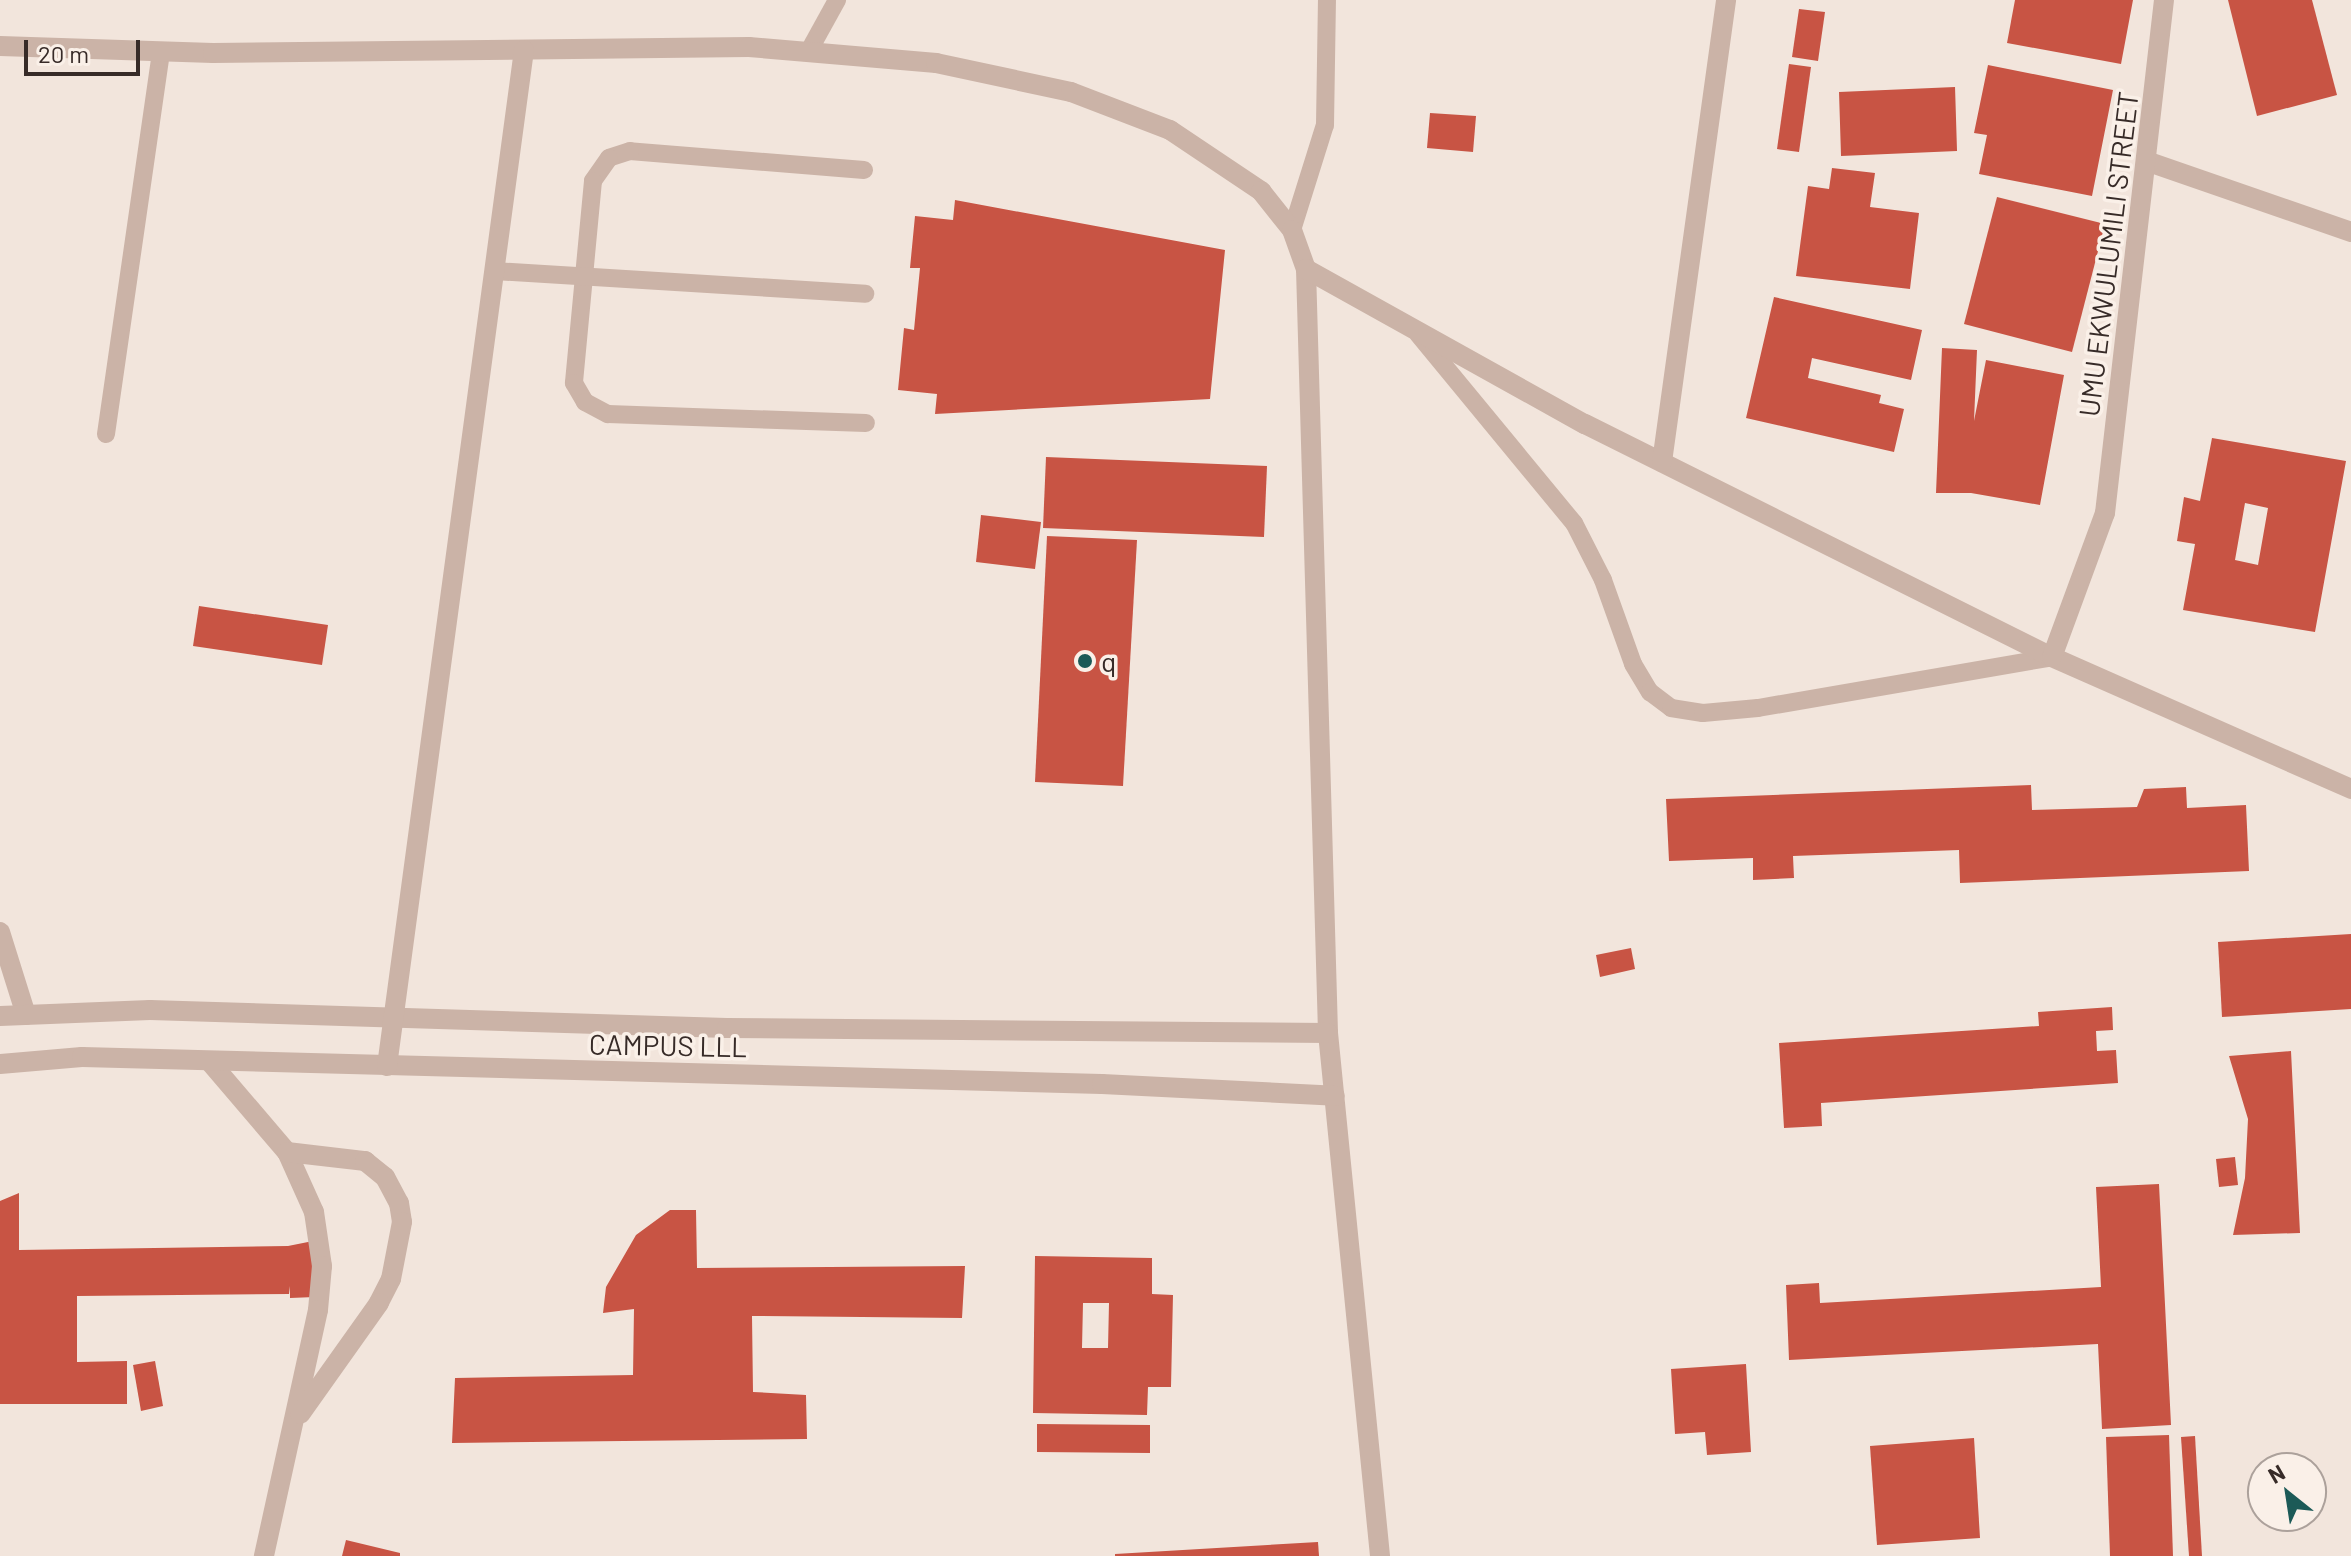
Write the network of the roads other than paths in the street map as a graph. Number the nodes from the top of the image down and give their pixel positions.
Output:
1 (837, 0) edge
2 (1327, 0) edge
3 (1726, 0) edge
4 (2164, 0) edge
5 (0, 46) edge
6 (810, 49) junction
7 (524, 50) junction
8 (161, 51) junction
9 (2149, 162) junction
10 (864, 170) dead end
11 (1292, 230) junction
12 (2351, 232) edge
13 (1306, 269) junction
14 (494, 271) junction
15 (582, 276) junction
16 (865, 294) dead end
17 (1414, 329) junction
18 (866, 423) dead end
19 (106, 434) dead end
20 (1662, 462) junction
21 (2052, 657) junction
22 (2351, 789) edge
23 (0, 932) edge
24 (26, 1015) junction
25 (0, 1016) edge
26 (394, 1018) junction
27 (1328, 1033) junction
28 (210, 1062) junction
29 (0, 1064) edge
30 (387, 1066) junction
31 (1335, 1096) junction
32 (287, 1152) junction
33 (293, 1424) junction
34 (264, 1556) edge
35 (1380, 1556) edge

1 - 6 lane
2 - 11 lane
3 - 20 street
4 - 9 street, UMU EKWULUMILI STREET
5 - 8 street
6 - 7 street
6 - 11 street
7 - 8 street
7 - 14 street
8 - 19 lane
9 - 12 street
9 - 21 street, UMU EKWULUMILI STREET
10 - 15 lane
11 - 13 street
13 - 17 street
13 - 27 street
14 - 15 lane
14 - 26 street
15 - 16 lane
15 - 18 lane
17 - 20 street
17 - 21 lane
20 - 21 street
21 - 22 street
23 - 24 street
24 - 25 street
24 - 26 street
26 - 27 street
26 - 30 street
27 - 31 street
28 - 29 street, CAMPUS LLL
28 - 30 street, CAMPUS LLL
28 - 32 street
30 - 31 street, CAMPUS LLL
31 - 35 street
32 - 33 street
32 - 33 street
33 - 34 street

